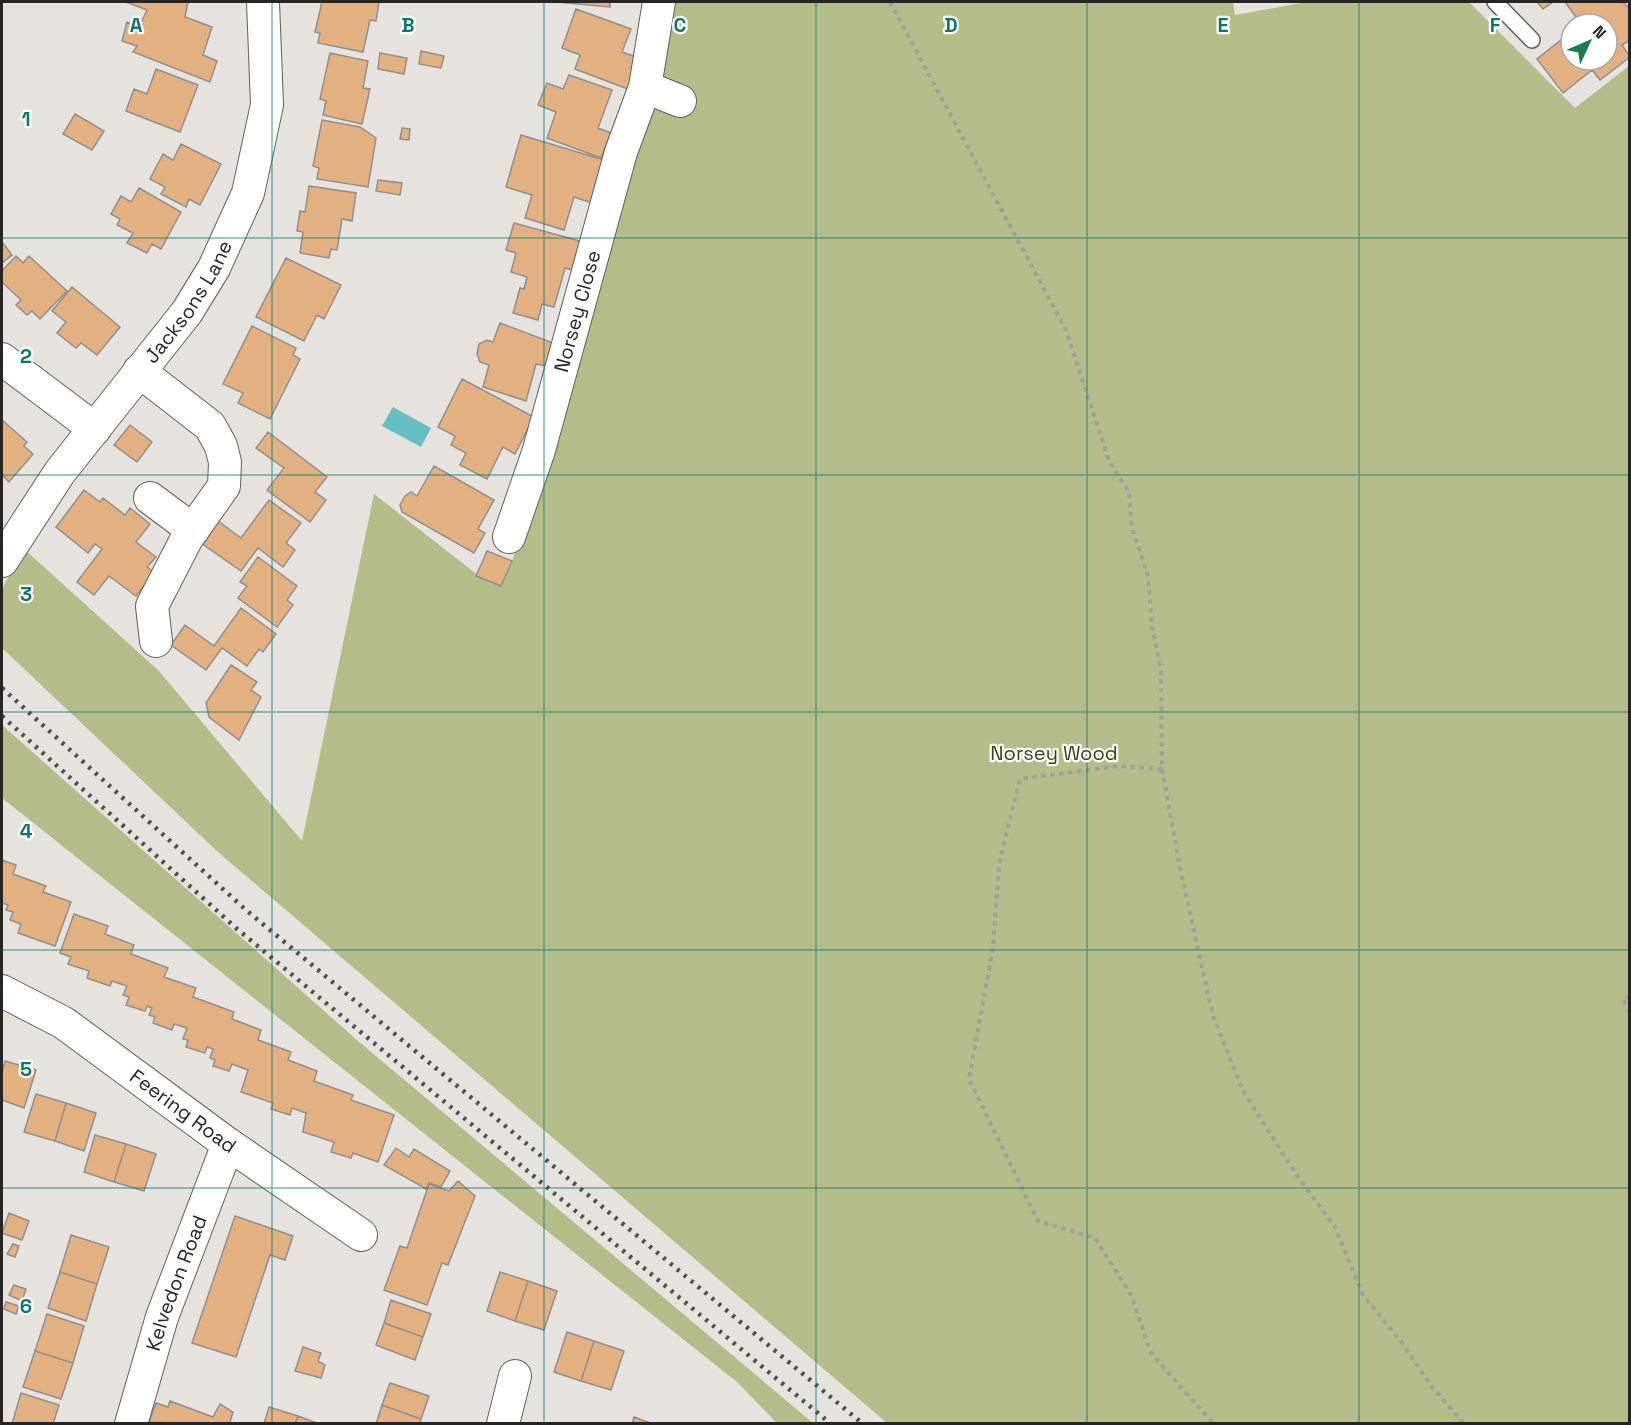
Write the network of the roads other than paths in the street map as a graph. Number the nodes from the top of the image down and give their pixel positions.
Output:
1 (263, 2) edge
2 (659, 2) edge
3 (1495, 2) edge
4 (1532, 40) dead end
5 (645, 87) junction
6 (680, 101) dead end
7 (2, 359) edge
8 (139, 372) junction
9 (95, 429) junction
10 (150, 498) dead end
11 (193, 530) junction
12 (509, 537) dead end
13 (2, 561) edge
14 (156, 641) dead end
15 (2, 991) edge
16 (228, 1144) junction
17 (361, 1235) dead end
18 (515, 1376) dead end
19 (131, 1424) edge
20 (503, 1424) edge

1 - 8 street, Jacksons Lane
2 - 5 street, Norsey Close
3 - 4 lane
5 - 6 street
5 - 12 street, Norsey Close
7 - 9 street
8 - 9 street, Jacksons Lane
8 - 11 street
9 - 13 street, Jacksons Lane
10 - 11 street
11 - 14 street
15 - 16 street, Feering Road
16 - 17 street, Feering Road
16 - 19 street, Kelvedon Road
18 - 20 street

